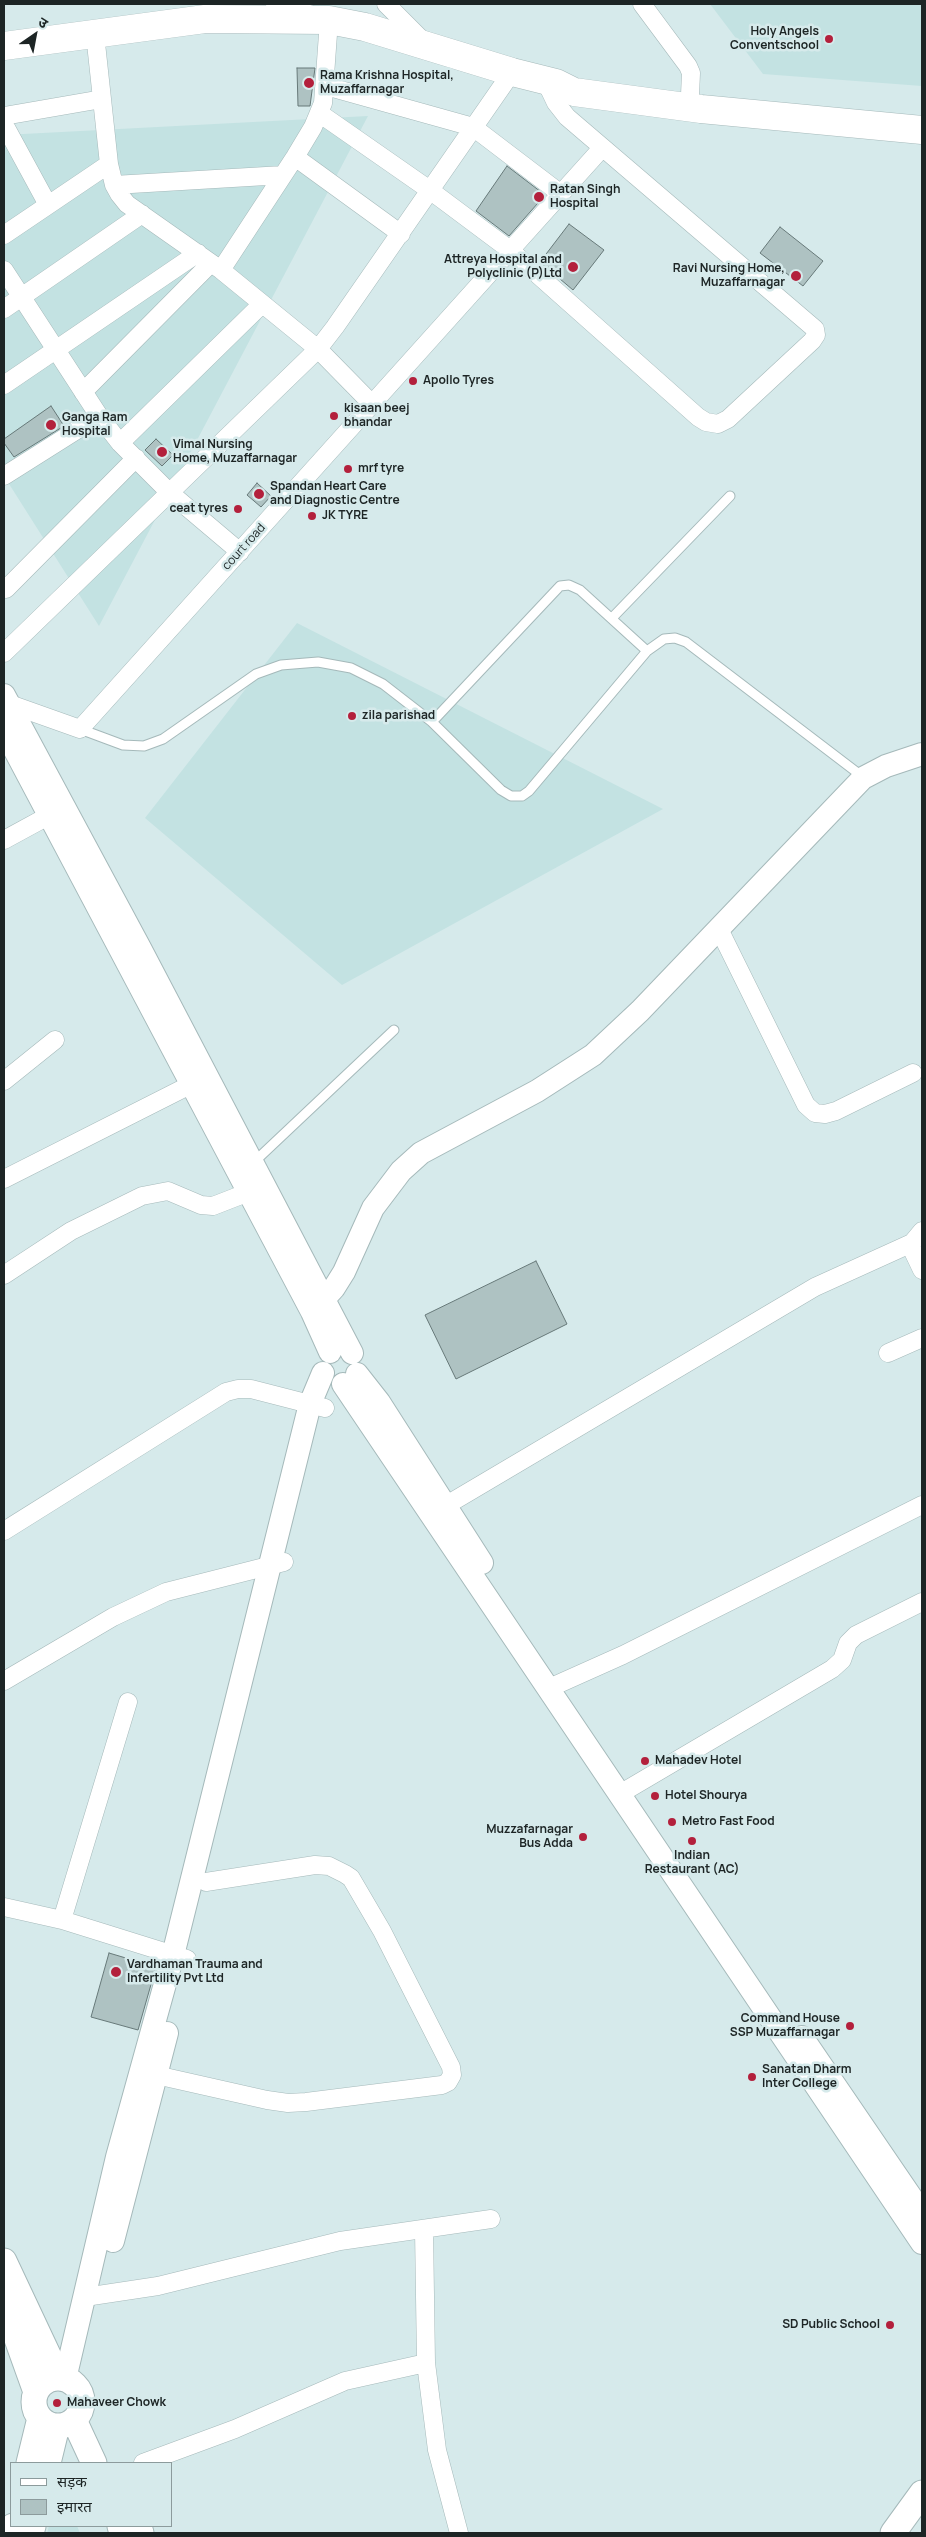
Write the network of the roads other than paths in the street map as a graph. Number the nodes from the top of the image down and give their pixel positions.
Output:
1 (274, 4) edge
2 (386, 4) edge
3 (642, 4) edge
4 (329, 20) junction
5 (95, 34) junction
6 (4, 42) edge
7 (4, 46) edge
8 (427, 46) junction
9 (512, 72) junction
10 (550, 81) junction
11 (326, 86) junction
12 (690, 95) junction
13 (102, 99) junction
14 (319, 113) junction
15 (4, 116) edge
16 (922, 117) edge
17 (4, 124) edge
18 (473, 127) junction
19 (922, 130) edge
20 (602, 148) junction
21 (295, 157) junction
22 (109, 164) junction
23 (283, 175) junction
24 (114, 185) junction
25 (430, 190) junction
26 (561, 194) junction
27 (48, 206) junction
28 (142, 214) junction
29 (400, 234) junction
30 (4, 235) edge
31 (510, 250) junction
32 (210, 262) junction
33 (4, 270) edge
34 (22, 298) junction
35 (262, 304) junction
36 (4, 309) edge
37 (318, 349) junction
38 (56, 351) junction
39 (4, 385) edge
40 (83, 392) junction
41 (372, 404) junction
42 (99, 416) junction
43 (120, 443) junction
44 (136, 458) junction
45 (4, 476) edge
46 (169, 492) junction
47 (730, 496) dead end
48 (240, 552) junction
49 (6, 589) dead end
50 (612, 618) junction
51 (648, 652) junction
52 (4, 653) edge
53 (5, 700) edge
54 (432, 722) junction
55 (80, 729) junction
56 (4, 730) edge
57 (922, 754) edge
58 (863, 778) junction
59 (56, 812) junction
60 (4, 840) edge
61 (719, 929) junction
62 (394, 1030) dead end
63 (55, 1040) dead end
64 (913, 1073) dead end
65 (4, 1081) edge
66 (192, 1084) junction
67 (253, 1163) junction
68 (4, 1179) edge
69 (249, 1192) junction
70 (917, 1237) edge
71 (922, 1270) edge
72 (4, 1275) edge
73 (318, 1306) junction
74 (922, 1338) edge
75 (888, 1353) dead end
76 (343, 1374) junction
77 (318, 1406) junction
78 (445, 1506) junction
79 (922, 1506) edge
80 (4, 1531) edge
81 (277, 1564) junction
82 (922, 1602) edge
83 (4, 1680) edge
84 (553, 1686) junction
85 (128, 1702) dead end
86 (624, 1791) junction
87 (206, 1882) junction
88 (4, 1907) edge
89 (62, 1920) junction
90 (180, 1957) junction
91 (156, 2075) junction
92 (922, 2213) edge
93 (491, 2219) dead end
94 (424, 2229) junction
95 (922, 2243) edge
96 (4, 2261) edge
97 (92, 2296) junction
98 (4, 2303) edge
99 (426, 2363) junction
100 (67, 2381) junction
101 (36, 2392) junction
102 (63, 2425) junction
103 (30, 2462) edge
104 (48, 2462) edge
105 (93, 2462) edge
106 (109, 2462) edge
107 (146, 2462) edge
108 (922, 2493) edge
109 (459, 2533) edge
110 (892, 2533) edge

1 - 4 street
2 - 8 street
3 - 12 street
4 - 5 main road
4 - 8 main road
4 - 11 street
5 - 6 street
5 - 7 main road
5 - 13 street
8 - 9 main road
9 - 10 main road
9 - 18 street
10 - 12 main road
10 - 19 main road
10 - 20 street
11 - 14 street
11 - 18 street
12 - 16 main road
13 - 15 street
13 - 22 street
14 - 21 street
14 - 25 street
17 - 27 street
18 - 25 street
18 - 26 street
20 - 26 street, court road
20 - 31 street
21 - 23 street
21 - 29 street
22 - 24 street
22 - 27 street
23 - 24 street
23 - 32 street
24 - 28 street
25 - 29 street
25 - 31 street
26 - 31 street, court road
27 - 30 street
28 - 32 street
28 - 34 street
29 - 37 street
31 - 41 street, court road
32 - 35 street
32 - 38 street
32 - 40 street
33 - 34 street
34 - 36 street
34 - 38 street
35 - 37 street
35 - 43 street
37 - 41 street
37 - 46 street
38 - 39 street
38 - 40 street
40 - 42 street
41 - 48 street, court road
42 - 43 street
42 - 45 street
43 - 44 street
44 - 46 street
44 - 49 street
46 - 48 street
46 - 52 street
47 - 50 lane
48 - 55 street, court road
50 - 51 lane
50 - 54 lane
51 - 54 lane
51 - 58 lane
53 - 55 street
53 - 59 street
54 - 55 lane
56 - 59 street
57 - 58 street
58 - 61 street
59 - 60 street
59 - 66 street
59 - 67 street
61 - 64 street
61 - 73 street
62 - 67 lane
63 - 65 street
66 - 68 street
66 - 69 street
67 - 73 street
69 - 72 street
69 - 73 street
70 - 71 street
70 - 78 street
73 - 76 street
73 - 76 street
74 - 75 street
76 - 77 street
76 - 78 street
76 - 84 street
77 - 80 street
77 - 81 street
78 - 84 street
79 - 84 street
81 - 83 street
81 - 87 street
81 - 90 street
82 - 86 street
84 - 86 street
85 - 89 street
86 - 92 street
86 - 95 street
87 - 90 street
87 - 91 street
88 - 89 street
89 - 90 street
90 - 91 street
90 - 97 street
91 - 97 street
93 - 94 street
94 - 97 street
94 - 99 street
96 - 100 main road
97 - 100 street
98 - 101 main road
99 - 107 street
99 - 109 street
100 - 101 main road
100 - 102 main road
101 - 102 main road
102 - 103 main road
102 - 104 main road
102 - 105 main road
102 - 106 main road
108 - 110 main road

